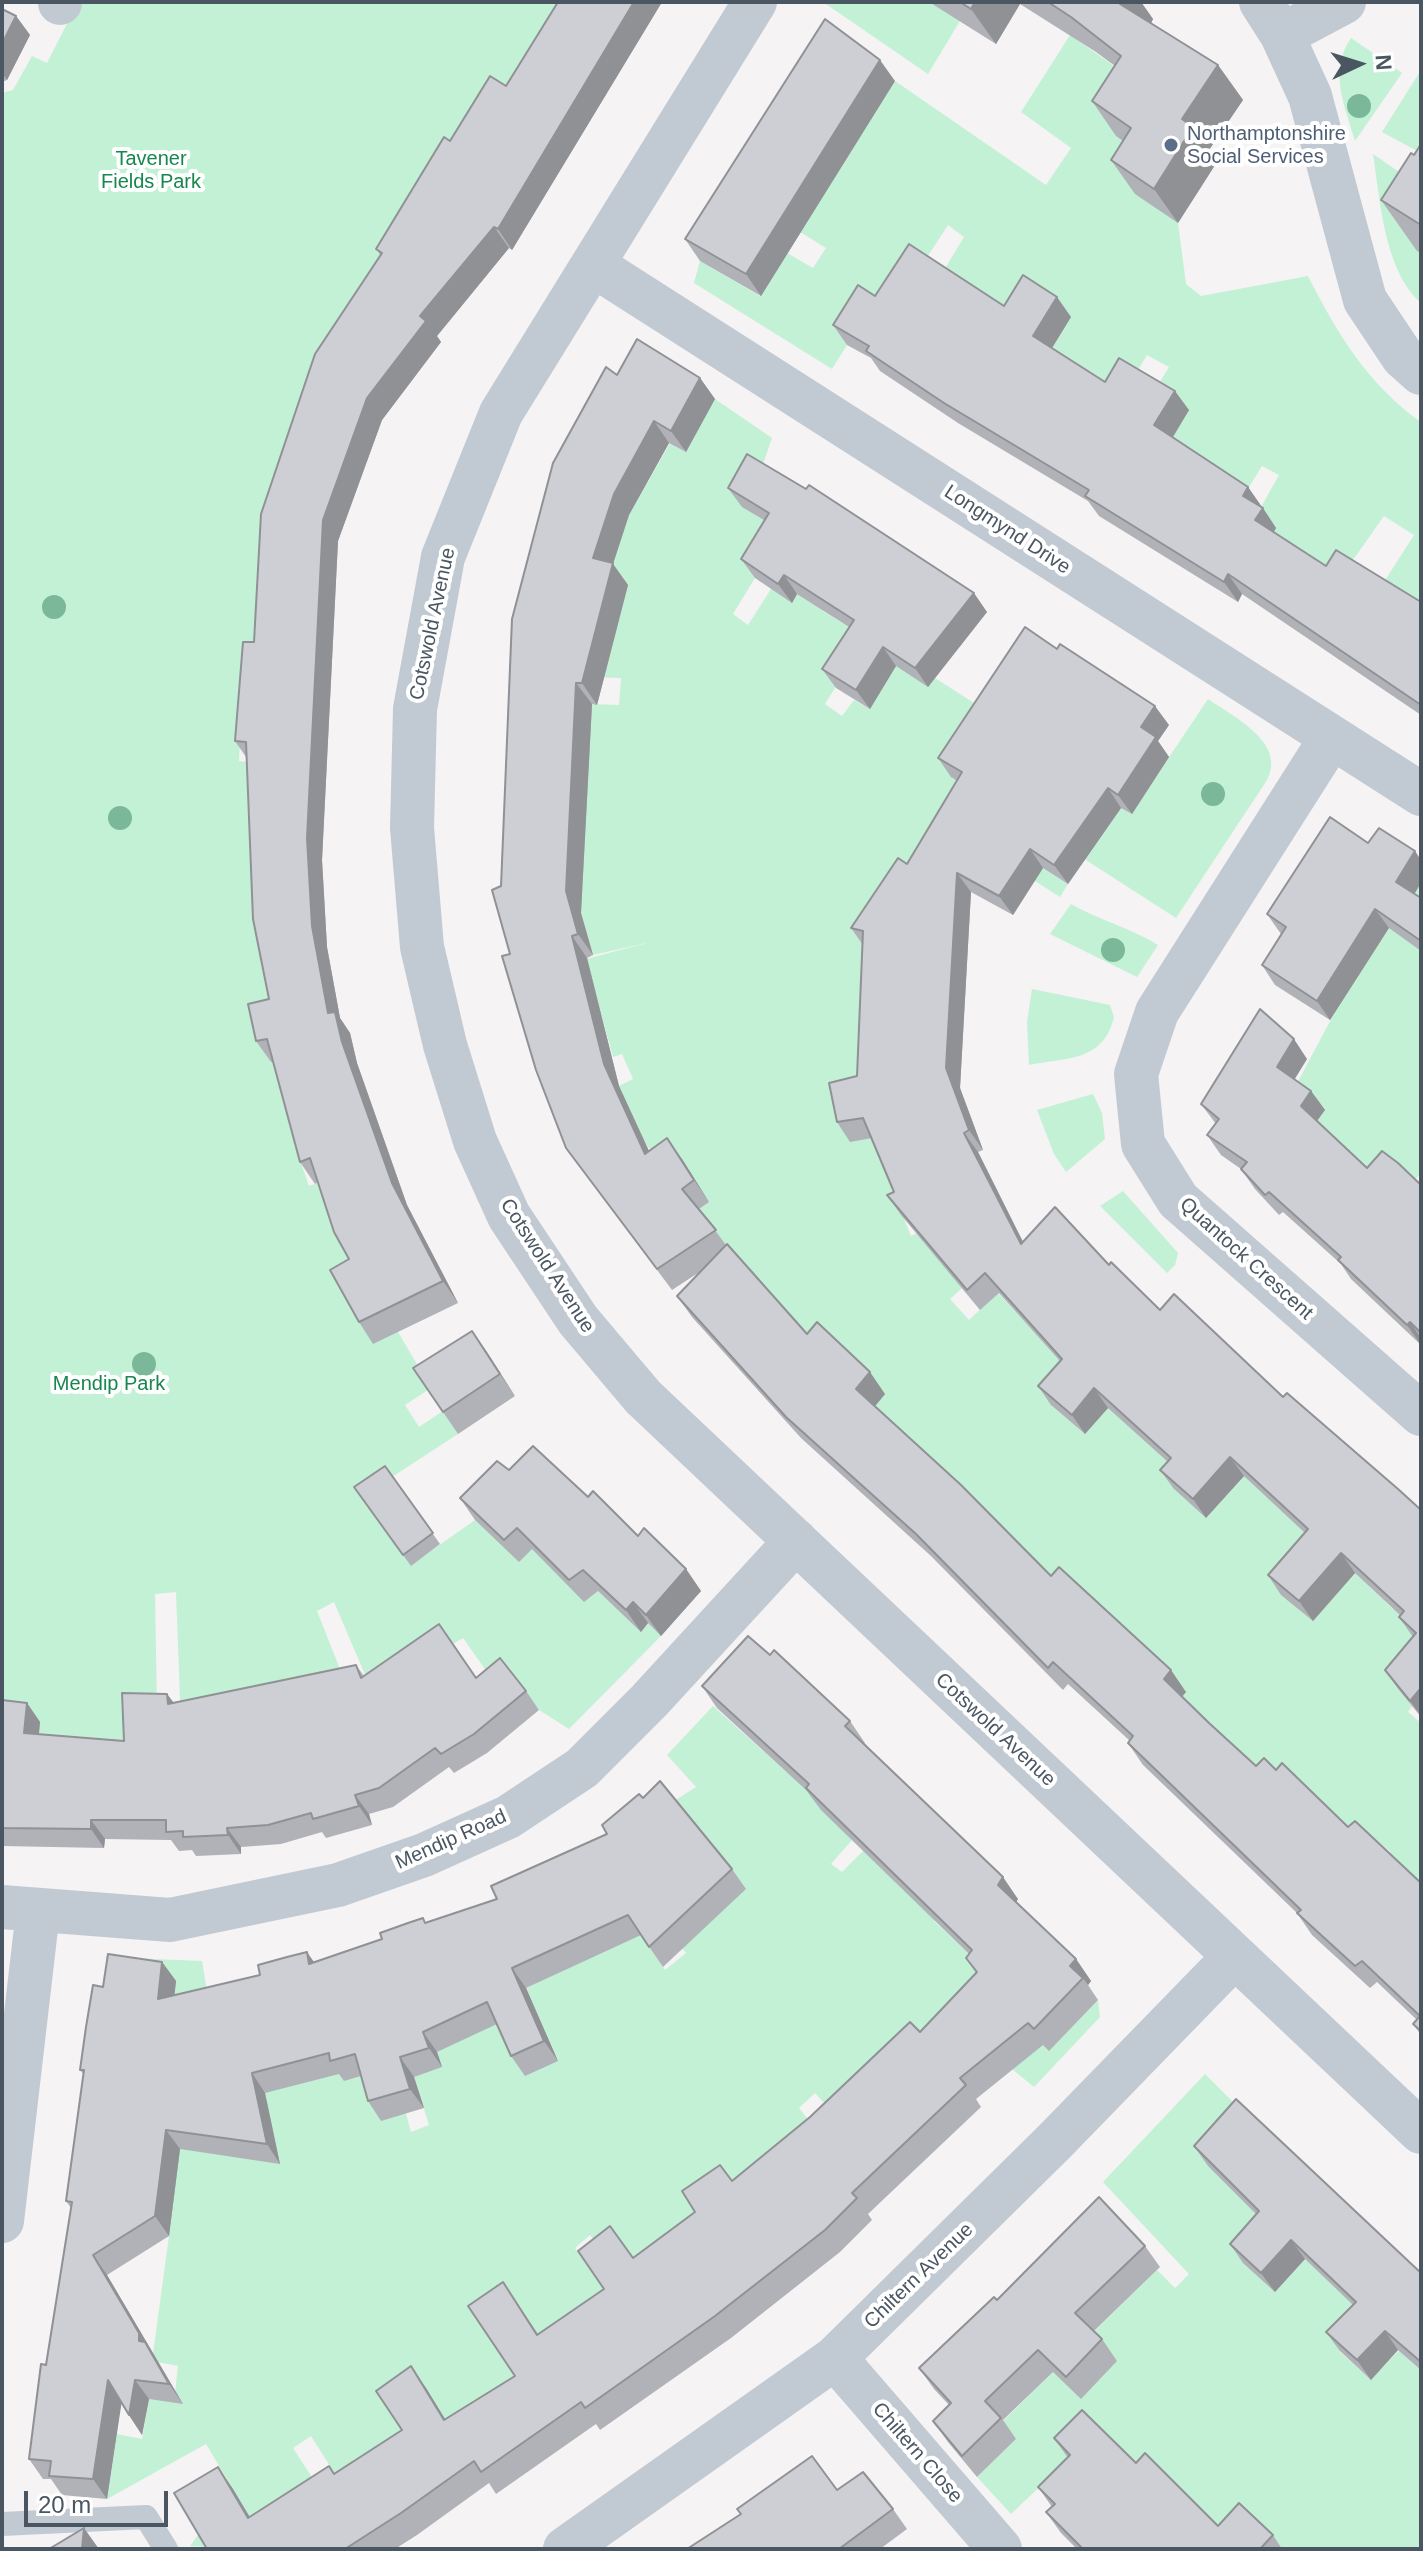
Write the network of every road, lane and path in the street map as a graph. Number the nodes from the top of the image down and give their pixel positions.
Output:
1 (755, 2) edge
2 (1344, 2) edge
3 (1271, 19) edge
4 (593, 265) junction
5 (1421, 373) edge
6 (1331, 738) junction
7 (1421, 794) edge
8 (1421, 1414) edge
9 (796, 1541) junction
10 (20, 1909) edge
11 (1234, 1957) junction
12 (1421, 2132) edge
13 (2, 2221) edge
14 (835, 2358) junction
15 (2, 2524) edge
16 (166, 2549) edge
17 (565, 2549) edge
18 (1000, 2549) edge

1 - 4 street, Cotswold Avenue
2 - 3 street
3 - 5 street
4 - 6 street, Longmynd Drive
4 - 9 street, Cotswold Avenue
6 - 7 street, Longmynd Drive
6 - 8 street, Quantock Crescent
9 - 10 street, Mendip Road
9 - 11 street, Cotswold Avenue
10 - 13 street
11 - 12 street, Cotswold Avenue
11 - 14 street, Chiltern Avenue
14 - 17 street, Chiltern Avenue
14 - 18 street, Chiltern Close
15 - 16 lane

